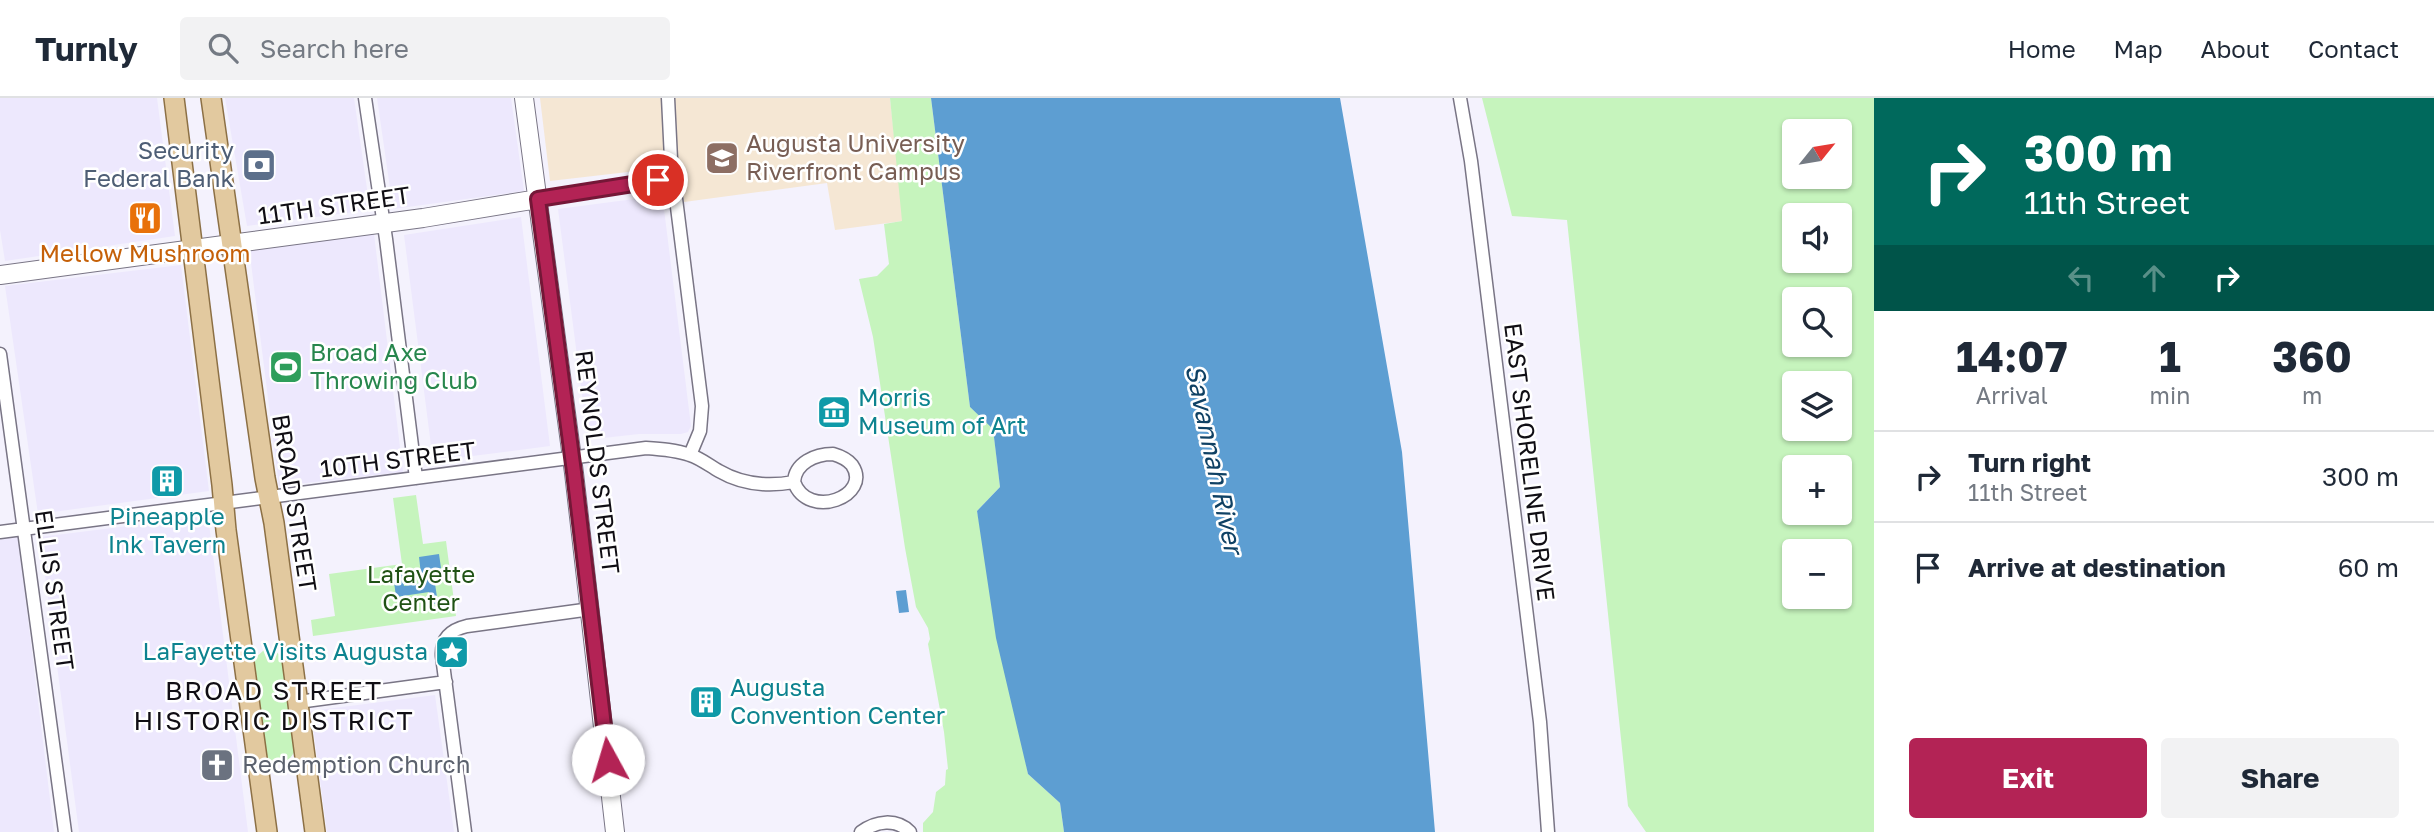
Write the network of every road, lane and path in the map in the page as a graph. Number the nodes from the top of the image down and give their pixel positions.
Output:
1 (174, 98) edge
2 (211, 98) edge
3 (365, 98) edge
4 (524, 98) edge
5 (668, 98) edge
6 (1460, 98) edge
7 (673, 179) junction
8 (538, 199) junction
9 (384, 223) junction
10 (232, 244) junction
11 (193, 250) junction
12 (0, 275) edge
13 (0, 354) edge
14 (690, 454) junction
15 (572, 458) junction
16 (416, 478) junction
17 (794, 482) junction
18 (269, 497) junction
19 (223, 502) junction
20 (25, 529) junction
21 (0, 532) edge
22 (591, 609) junction
23 (446, 682) junction
24 (298, 702) junction
25 (65, 832) edge
26 (267, 832) edge
27 (315, 832) edge
28 (465, 832) edge
29 (615, 832) edge
30 (861, 832) edge
31 (909, 832) edge
32 (1548, 832) edge

1 - 11 main road
2 - 10 main road, BROAD STREET
3 - 9 street
4 - 8 main road, REYNOLDS STREET
5 - 7 street
6 - 32 street, EAST SHORELINE DRIVE
7 - 8 street, 11TH STREET
7 - 14 street
8 - 9 main road, 11TH STREET
8 - 15 main road, REYNOLDS STREET
9 - 10 main road, 11TH STREET
9 - 16 street
10 - 11 main road, 11TH STREET
10 - 18 main road, BROAD STREET
11 - 12 main road, 11TH STREET
11 - 19 main road
13 - 20 street, ELLIS STREET
14 - 15 street, 10TH STREET
14 - 17 street, 10TH STREET
15 - 16 street, 10TH STREET
15 - 22 main road, REYNOLDS STREET
16 - 18 street, 10TH STREET
17 - 17 street
18 - 19 street, 10TH STREET
18 - 24 main road, BROAD STREET
19 - 20 street, 10TH STREET
19 - 26 main road
20 - 21 street, 10TH STREET
20 - 25 street, ELLIS STREET
22 - 23 street
22 - 29 main road, REYNOLDS STREET
23 - 24 street
23 - 28 street
24 - 27 main road, BROAD STREET
30 - 31 street

